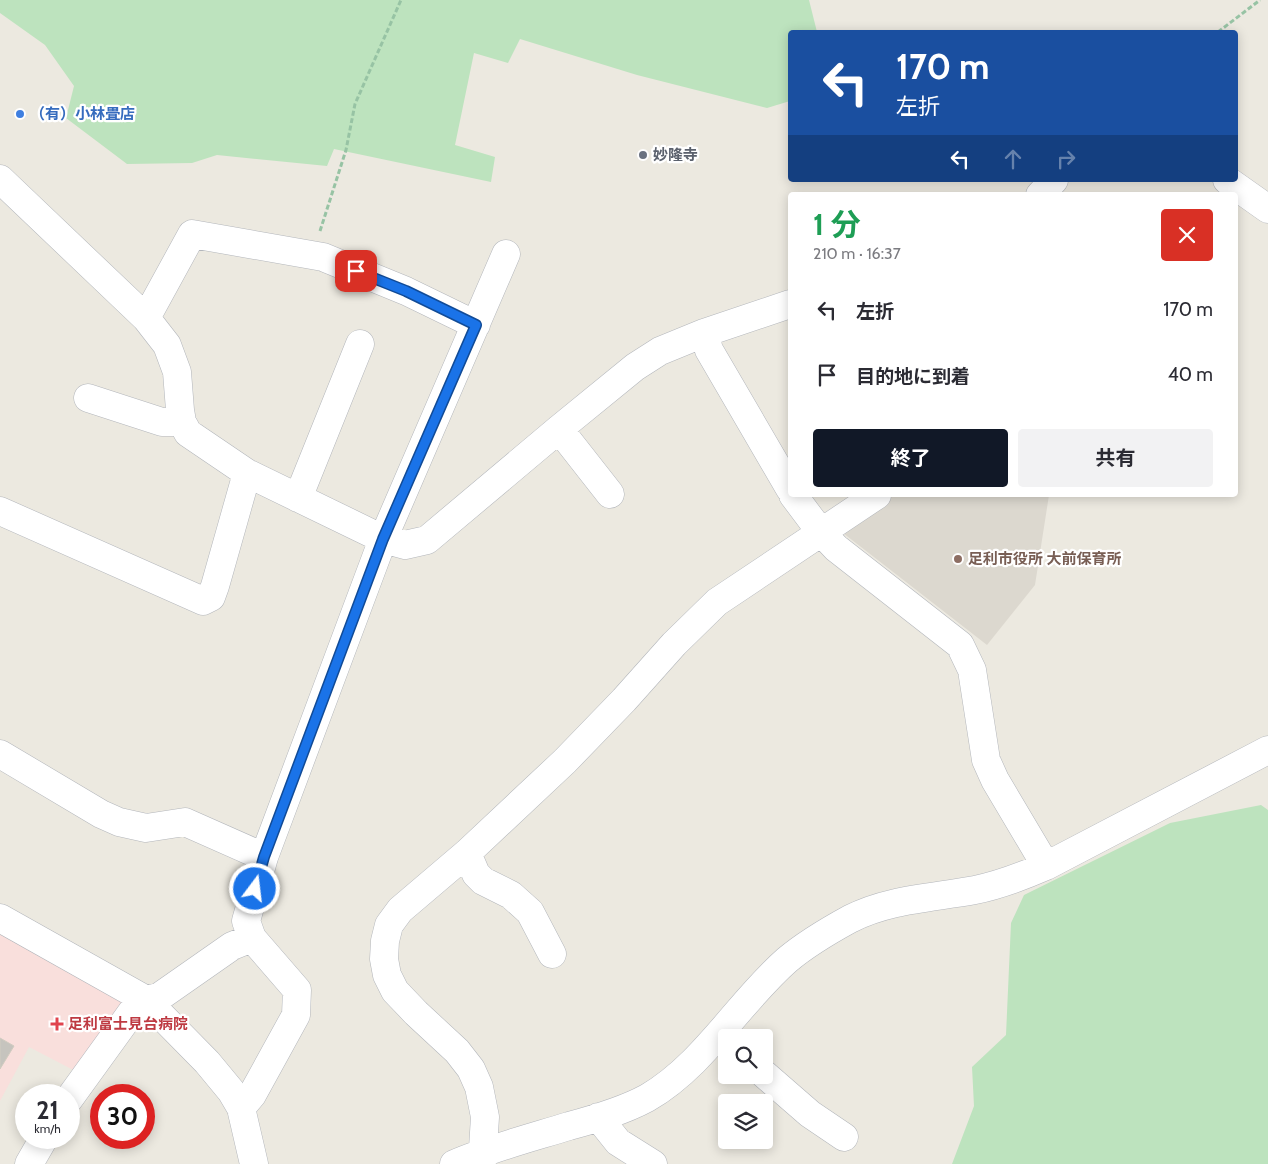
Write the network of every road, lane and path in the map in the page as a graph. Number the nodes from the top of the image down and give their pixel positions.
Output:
1 (401, 0) edge
2 (1260, 0) edge
3 (1221, 30) edge
4 (0, 179) edge
5 (1052, 182) edge
6 (1230, 182) edge
7 (1043, 192) edge
8 (1268, 209) edge
9 (506, 254) dead end
10 (313, 255) junction
11 (788, 305) edge
12 (146, 318) junction
13 (476, 325) junction
14 (704, 333) junction
15 (360, 344) dead end
16 (88, 398) dead end
17 (182, 422) junction
18 (559, 429) junction
19 (247, 473) junction
20 (788, 487) edge
21 (610, 494) dead end
22 (795, 497) edge
23 (874, 497) edge
24 (298, 498) junction
25 (0, 511) edge
26 (820, 531) junction
27 (383, 539) junction
28 (1268, 750) edge
29 (0, 754) edge
30 (468, 853) junction
31 (264, 857) junction
32 (1046, 866) junction
33 (0, 918) edge
34 (252, 938) junction
35 (552, 954) dead end
36 (146, 1000) junction
37 (729, 1029) edge
38 (718, 1041) edge
39 (773, 1082) edge
40 (80, 1084) edge
41 (241, 1108) junction
42 (598, 1118) junction
43 (844, 1137) dead end
44 (38, 1149) edge
45 (483, 1158) edge
46 (29, 1164) edge
47 (254, 1164) edge
48 (454, 1164) edge
49 (653, 1164) edge

1 - 10 path
2 - 3 path
4 - 12 street
5 - 7 street
6 - 8 street
9 - 13 street
10 - 12 street
10 - 13 street
11 - 14 street
12 - 17 street
13 - 27 street
14 - 18 street
14 - 20 street
15 - 24 street
16 - 17 street
17 - 19 street
18 - 21 street
18 - 27 street
19 - 24 street
19 - 25 street
22 - 26 street
23 - 26 street
24 - 27 street
26 - 30 street
26 - 32 street
27 - 31 street
28 - 32 street
29 - 31 street
30 - 35 street
30 - 45 street
31 - 34 street
32 - 37 street
33 - 36 street
34 - 36 street
34 - 41 street
36 - 40 street
36 - 41 street
38 - 42 street
39 - 43 street
41 - 47 street
42 - 45 street
42 - 49 street
44 - 46 street
45 - 48 street

